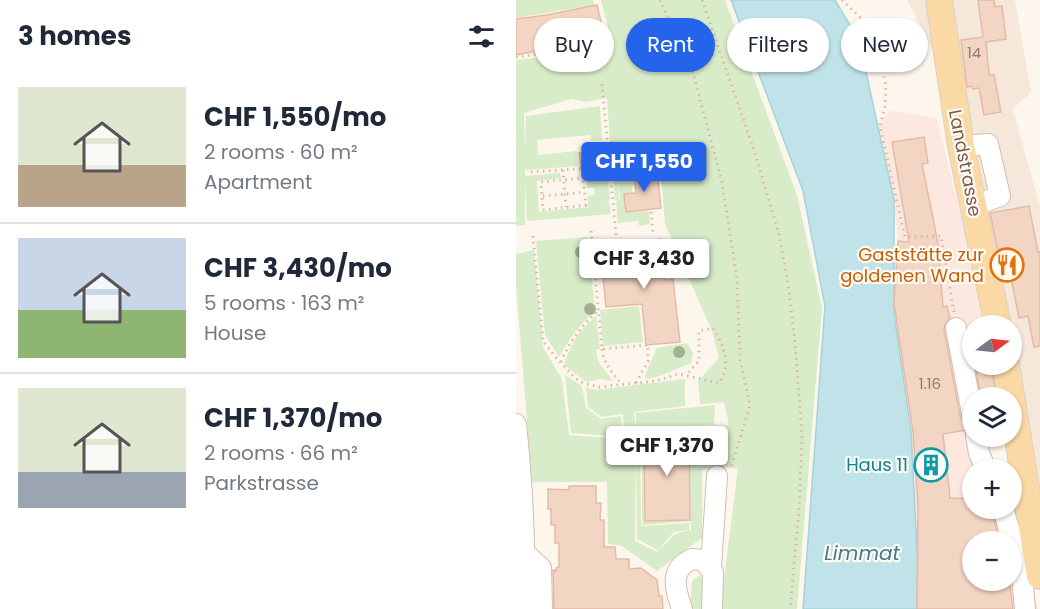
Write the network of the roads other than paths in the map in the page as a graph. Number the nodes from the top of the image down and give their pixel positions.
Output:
1 (940, 0) edge
2 (996, 315) edge
3 (956, 328) road end
4 (1008, 375) edge
5 (967, 387) edge
6 (516, 424) edge
7 (717, 476) road end
8 (1006, 519) edge
9 (525, 553) junction
10 (711, 567) junction
11 (1040, 576) edge
12 (521, 587) edge
13 (525, 609) edge
14 (542, 609) edge
15 (682, 609) edge
16 (712, 609) edge
17 (1025, 609) edge

1 - 2 main road, Landstrasse
3 - 5 street
4 - 11 main road
6 - 9 street
7 - 10 street
8 - 17 street
9 - 12 street
9 - 14 street
10 - 15 street
10 - 16 street
12 - 13 street

